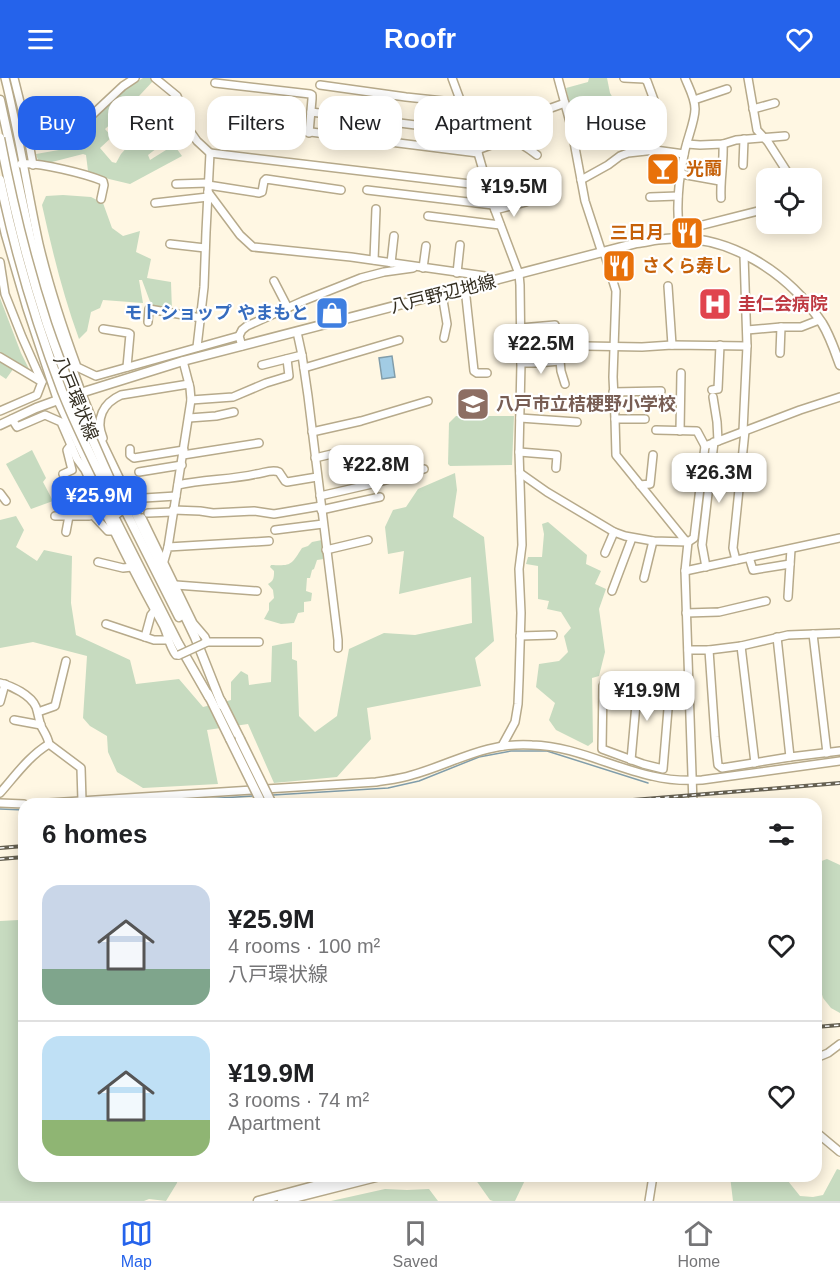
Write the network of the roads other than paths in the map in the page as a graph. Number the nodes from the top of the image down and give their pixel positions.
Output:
1 (5, 78) edge
2 (14, 78) edge
3 (135, 78) edge
4 (155, 78) edge
5 (452, 78) edge
6 (558, 78) edge
7 (624, 78) edge
8 (685, 78) edge
9 (748, 78) edge
10 (215, 83) dead end
11 (320, 85) dead end
12 (727, 89) dead end
13 (459, 96) edge
14 (414, 98) edge
15 (0, 100) edge
16 (694, 100) junction
17 (565, 103) joint
18 (775, 103) dead end
19 (553, 107) edge
20 (753, 109) junction
21 (96, 111) edge
22 (311, 112) junction
23 (414, 125) edge
24 (306, 133) edge
25 (309, 133) junction
26 (785, 136) dead end
27 (0, 138) edge
28 (764, 139) junction
29 (744, 140) junction
30 (687, 144) junction
31 (723, 144) junction
32 (575, 150) edge
33 (642, 151) junction
34 (477, 152) junction
35 (210, 153) junction
36 (684, 154) junction
37 (537, 155) dead end
38 (24, 164) junction
39 (33, 165) junction
40 (743, 165) dead end
41 (15, 166) dead end
42 (785, 168) edge
43 (681, 174) junction
44 (0, 180) edge
45 (581, 180) junction
46 (720, 181) junction
47 (176, 184) dead end
48 (487, 186) junction
49 (208, 189) junction
50 (341, 190) dead end
51 (367, 190) dead end
52 (678, 196) junction
53 (650, 197) dead end
54 (721, 198) dead end
55 (101, 199) dead end
56 (526, 202) dead end
57 (155, 203) dead end
58 (494, 208) junction
59 (0, 209) edge
60 (376, 209) dead end
61 (756, 212) edge
62 (428, 216) dead end
63 (500, 225) junction
64 (680, 235) junction
65 (394, 236) dead end
66 (171, 244) dead end
67 (460, 245) dead end
68 (426, 246) dead end
69 (205, 248) junction
70 (603, 253) junction
71 (744, 255) junction
72 (374, 260) junction
73 (0, 262) edge
74 (391, 263) junction
75 (420, 268) junction
76 (456, 273) junction
77 (519, 274) junction
78 (497, 280) junction
79 (274, 281) dead end
80 (668, 286) dead end
81 (465, 288) junction
82 (442, 294) junction
83 (288, 308) junction
84 (201, 318) junction
85 (819, 320) junction
86 (148, 322) dead end
87 (781, 327) junction
88 (520, 328) junction
89 (103, 329) dead end
90 (747, 330) junction
91 (297, 332) junction
92 (239, 336) junction
93 (444, 338) dead end
94 (399, 340) dead end
95 (672, 345) junction
96 (720, 345) junction
97 (242, 346) junction
98 (585, 346) dead end
99 (615, 346) junction
100 (747, 346) junction
101 (196, 347) junction
102 (780, 353) dead end
103 (302, 355) junction
104 (0, 357) edge
105 (287, 359) junction
106 (183, 361) junction
107 (560, 361) junction
108 (521, 363) junction
109 (262, 365) dead end
110 (840, 366) edge
111 (127, 367) junction
112 (304, 368) junction
113 (681, 373) dead end
114 (487, 374) dead end
115 (42, 382) junction
116 (189, 384) junction
117 (565, 384) dead end
118 (661, 391) dead end
119 (613, 392) junction
120 (81, 393) junction
121 (840, 397) edge
122 (58, 400) junction
123 (192, 400) junction
124 (428, 401) dead end
125 (0, 411) edge
126 (234, 412) dead end
127 (189, 418) junction
128 (520, 418) junction
129 (12, 419) junction
130 (615, 419) junction
131 (645, 419) dead end
132 (577, 422) dead end
133 (0, 424) edge
134 (656, 430) dead end
135 (680, 431) junction
136 (744, 431) junction
137 (312, 432) junction
138 (716, 441) junction
139 (259, 443) dead end
140 (71, 445) junction
141 (705, 446) junction
142 (130, 449) dead end
143 (519, 452) junction
144 (184, 453) junction
145 (336, 453) dead end
146 (653, 455) dead end
147 (315, 458) junction
148 (182, 465) junction
149 (556, 468) dead end
150 (424, 469) dead end
151 (139, 472) dead end
152 (520, 473) junction
153 (63, 474) dead end
154 (317, 477) junction
155 (178, 485) junction
156 (640, 485) junction
157 (110, 487) junction
158 (0, 493) edge
159 (176, 496) junction
160 (320, 496) junction
161 (144, 498) dead end
162 (380, 498) dead end
163 (6, 501) dead end
164 (321, 508) junction
165 (173, 511) junction
166 (148, 513) dead end
167 (55, 516) dead end
168 (69, 516) junction
169 (323, 524) junction
170 (275, 530) dead end
171 (115, 531) junction
172 (66, 532) dead end
173 (614, 532) junction
174 (633, 538) junction
175 (840, 538) edge
176 (368, 540) dead end
177 (269, 541) dead end
178 (652, 541) junction
179 (688, 542) junction
180 (168, 547) junction
181 (791, 549) junction
182 (326, 550) junction
183 (605, 554) dead end
184 (749, 557) junction
185 (736, 560) junction
186 (164, 561) junction
187 (98, 562) dead end
188 (790, 564) junction
189 (132, 567) junction
190 (706, 567) junction
191 (685, 571) junction
192 (644, 578) dead end
193 (176, 585) junction
194 (257, 591) dead end
195 (612, 591) dead end
196 (788, 597) dead end
197 (766, 601) dead end
198 (154, 610) junction
199 (686, 613) junction
200 (106, 624) dead end
201 (840, 633) edge
202 (813, 634) junction
203 (554, 635) dead end
204 (520, 636) junction
205 (145, 637) junction
206 (777, 637) junction
207 (168, 640) junction
208 (259, 642) dead end
209 (205, 643) junction
210 (741, 646) junction
211 (338, 648) dead end
212 (688, 650) junction
213 (709, 650) junction
214 (66, 661) dead end
215 (638, 682) junction
216 (2, 684) edge
217 (670, 685) junction
218 (690, 686) junction
219 (209, 697) junction
220 (0, 702) edge
221 (222, 705) junction
222 (38, 712) junction
223 (14, 720) dead end
224 (41, 725) junction
225 (49, 744) junction
226 (502, 746) junction
227 (840, 751) edge
228 (827, 753) junction
229 (790, 757) junction
230 (631, 760) junction
231 (840, 761) edge
232 (755, 763) junction
233 (692, 781) junction
234 (0, 793) edge
235 (82, 798) edge
236 (128, 798) edge
237 (259, 798) edge
238 (269, 798) edge
239 (693, 798) edge
240 (0, 803) edge
241 (18, 804) edge
242 (840, 1044) edge
243 (822, 1056) edge
244 (822, 1137) edge
245 (840, 1152) edge
246 (329, 1182) edge
247 (356, 1182) edge
248 (652, 1182) edge
249 (258, 1201) edge
250 (282, 1201) edge
251 (650, 1201) edge

1 - 38 street
2 - 39 street
3 - 21 street
4 - 35 street
5 - 13 street
6 - 17 street
7 - 33 street
8 - 16 street
9 - 20 street
10 - 22 street
11 - 14 street
12 - 16 street
15 - 120 main road
16 - 30 street
17 - 19 street
18 - 20 street
20 - 28 street
22 - 23 street
22 - 25 street
24 - 25 street
25 - 34 street
26 - 28 street
27 - 157 main road, 八戸環状線, bridge
28 - 29 street
28 - 42 street
29 - 31 street
29 - 40 street
30 - 31 street
30 - 36 street
31 - 46 street
32 - 45 street
33 - 36 street
33 - 45 street
34 - 37 street
34 - 48 street
35 - 48 street
35 - 49 street
36 - 43 street
38 - 39 street
38 - 41 street
38 - 111 street
39 - 55 street
43 - 46 street
43 - 52 street
44 - 157 main road, 八戸環状線, bridge
45 - 70 street
46 - 54 street
47 - 49 street
48 - 58 street
49 - 50 street
49 - 57 street
49 - 69 street
49 - 72 street
51 - 58 street
52 - 53 street
52 - 64 street
56 - 58 street
58 - 63 street
59 - 122 main road
60 - 72 street
61 - 64 street
62 - 63 street
63 - 77 street
64 - 70 main road, 八戸野辺地線
64 - 71 main road, 八戸野辺地線
65 - 74 street
66 - 69 street
67 - 76 street
68 - 75 street
69 - 84 street
70 - 77 main road, 八戸野辺地線
70 - 99 street
71 - 85 main road, 八戸野辺地線
71 - 90 street
72 - 74 street
73 - 115 street
74 - 75 street
75 - 76 street
75 - 83 street
76 - 78 street
77 - 78 main road, 八戸野辺地線
77 - 88 street
78 - 81 main road, 八戸野辺地線
79 - 83 street
80 - 95 street
81 - 82 main road, 八戸野辺地線
81 - 114 street
82 - 91 main road, 八戸野辺地線
82 - 93 street
83 - 92 street
84 - 86 street
84 - 101 street
85 - 87 street
85 - 110 main road, 八戸野辺地線
87 - 90 street
87 - 102 street
88 - 107 street
88 - 108 street
89 - 111 street
90 - 100 street
91 - 97 main road, 八戸野辺地線
91 - 103 street
92 - 97 street
92 - 101 street
94 - 112 street
95 - 96 street
95 - 99 street
96 - 100 street
96 - 138 street
97 - 106 main road, 八戸野辺地線
98 - 99 street
99 - 119 street
100 - 136 street
101 - 111 street
103 - 105 street
103 - 112 street
104 - 115 street
105 - 109 street
105 - 123 street
106 - 116 street
106 - 120 main road, 八戸野辺地線
107 - 108 street
107 - 117 street
108 - 128 street
112 - 137 street
113 - 135 street
115 - 125 street
116 - 123 street
116 - 186 street
118 - 119 street
119 - 130 street
120 - 122 main road, 八戸野辺地線
120 - 221 main road
121 - 136 street
122 - 129 main road, 八戸野辺地線
122 - 219 main road
123 - 127 street
124 - 137 street
126 - 127 street
127 - 144 street
128 - 132 street
128 - 143 street
129 - 133 main road, 八戸野辺地線
129 - 140 street
130 - 131 street
130 - 156 street
134 - 135 street
135 - 141 street
136 - 138 street
136 - 185 street
137 - 147 street
138 - 141 street
138 - 190 street
139 - 144 street
140 - 153 street
140 - 171 street
141 - 179 street
142 - 144 street
143 - 149 street
143 - 152 street
144 - 148 street
145 - 147 street
146 - 156 street
147 - 154 street
148 - 151 street
148 - 155 street
150 - 160 street
152 - 173 street
152 - 204 street
154 - 155 street
154 - 160 street
155 - 159 street
156 - 179 street
157 - 219 main road, 八戸環状線
157 - 221 main road, 八戸環状線
158 - 163 street
159 - 161 street
159 - 165 street
160 - 164 street
162 - 164 street
164 - 165 street
164 - 169 street
165 - 166 street
165 - 180 street
167 - 168 street
168 - 171 street
168 - 172 street
169 - 170 street
169 - 182 street
171 - 189 street
173 - 174 street
173 - 183 street
174 - 178 street
174 - 195 street
175 - 181 street
176 - 182 street
177 - 180 street
178 - 179 street
178 - 192 street
179 - 191 street
180 - 186 street
181 - 184 street
181 - 188 street
182 - 211 street
184 - 185 street
184 - 188 street
185 - 190 street
186 - 193 street
187 - 189 street
188 - 196 street
189 - 198 street
190 - 191 street
191 - 199 street
193 - 194 street
193 - 209 street
197 - 199 street
198 - 205 street
198 - 207 street
199 - 212 street
200 - 205 street
201 - 202 street
202 - 206 street
202 - 228 street
203 - 204 street
204 - 226 street
205 - 207 street
206 - 210 street
206 - 229 street
207 - 209 street, bridge
208 - 209 street
210 - 213 street
210 - 232 street
212 - 213 street
212 - 218 street
213 - 232 street
214 - 222 street
215 - 217 street
215 - 230 street
215 - 230 street
216 - 220 street
216 - 222 street
217 - 218 street
217 - 230 street
218 - 233 street
219 - 237 main road, 八戸環状線, bridge
221 - 238 main road, 八戸環状線, bridge
222 - 224 street
223 - 224 street
224 - 225 street
225 - 234 street
225 - 235 street
226 - 233 street
226 - 236 street
227 - 228 street
228 - 229 street
229 - 232 street
231 - 233 street
233 - 239 street
240 - 241 street
242 - 243 street
244 - 245 street
246 - 249 main road
247 - 250 main road
248 - 251 street

